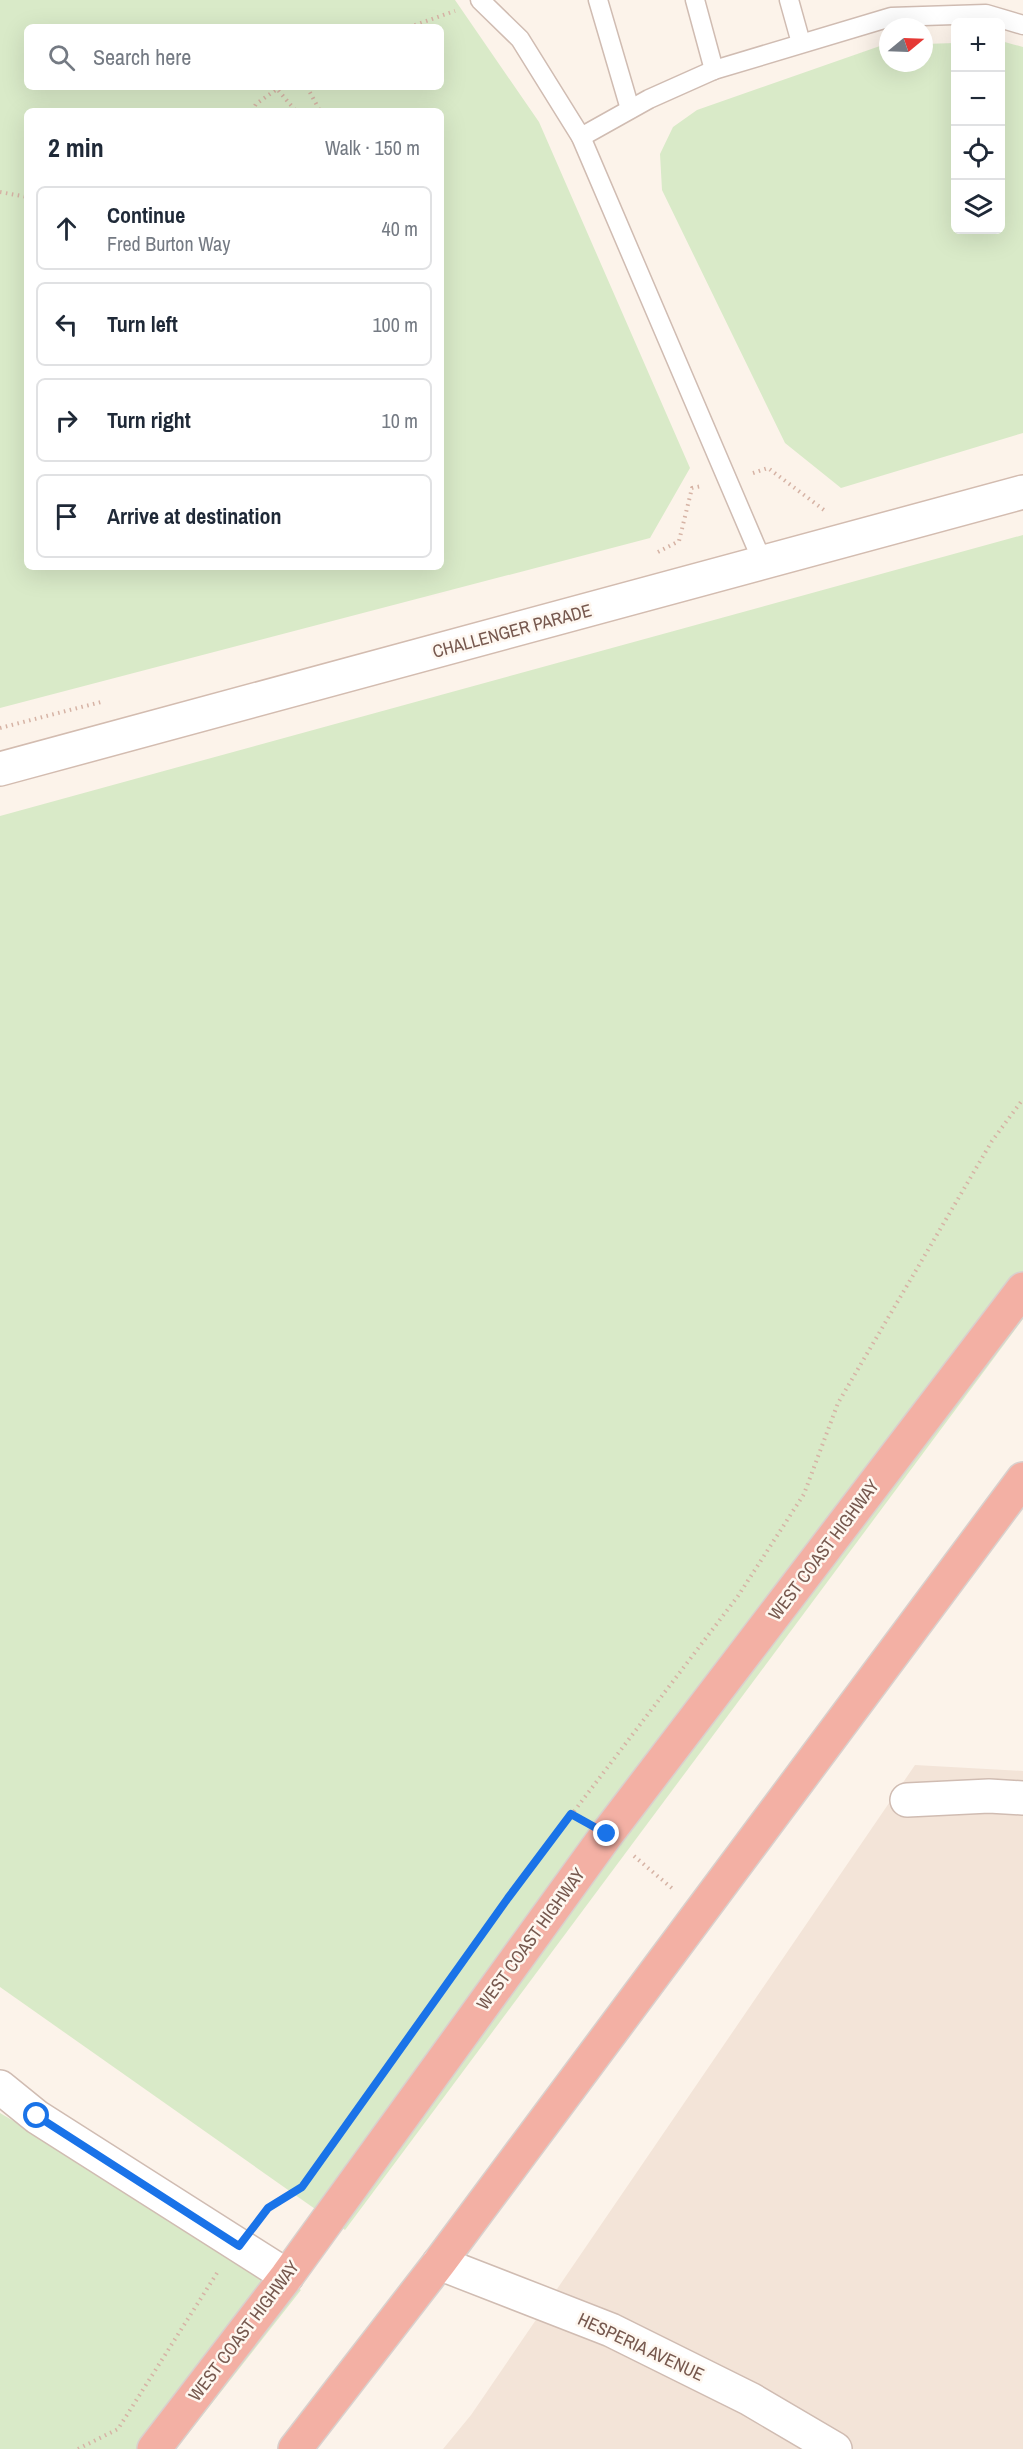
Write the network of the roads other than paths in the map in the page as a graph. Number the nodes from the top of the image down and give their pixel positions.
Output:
1 (598, 0) edge
2 (695, 0) edge
3 (789, 0) edge
4 (481, 1) edge
5 (984, 7) edge
6 (889, 8) edge
7 (1023, 25) edge
8 (801, 43) junction
9 (714, 70) junction
10 (630, 109) junction
11 (581, 137) junction
12 (1023, 492) edge
13 (762, 563) junction
14 (0, 769) edge
15 (1018, 1305) edge
16 (1023, 1479) edge
17 (1023, 1798) edge
18 (907, 1800) dead end
19 (0, 2087) edge
20 (439, 2263) junction
21 (287, 2276) junction
22 (154, 2449) edge
23 (295, 2449) edge
24 (835, 2449) edge

1 - 10 lane
2 - 9 lane
3 - 8 lane
4 - 11 lane
5 - 6 lane
5 - 7 lane
6 - 8 lane
8 - 9 lane
9 - 10 lane
10 - 11 lane
11 - 13 lane
12 - 13 street, CHALLENGER PARADE
13 - 14 street, CHALLENGER PARADE
15 - 21 highway, WEST COAST HIGHWAY
16 - 20 highway
17 - 18 street
19 - 21 street
20 - 23 highway
20 - 24 street, HESPERIA AVENUE
21 - 22 highway, WEST COAST HIGHWAY

